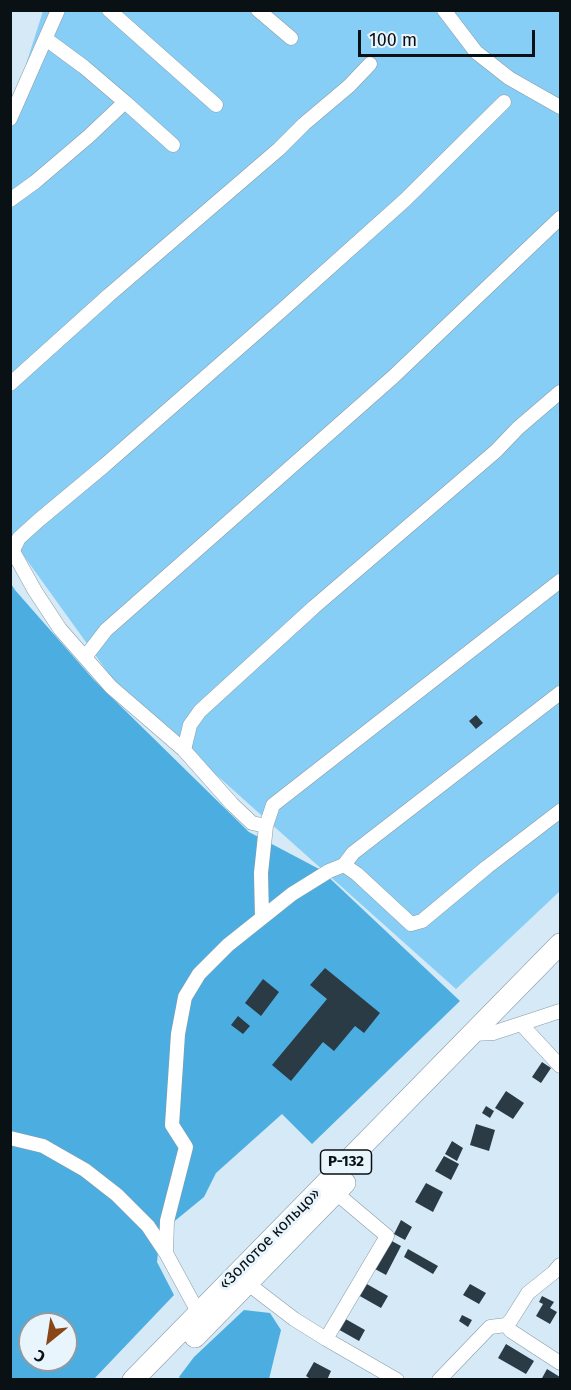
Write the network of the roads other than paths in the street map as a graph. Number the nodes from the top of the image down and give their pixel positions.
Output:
1 (58, 10) edge
2 (109, 10) edge
3 (258, 10) edge
4 (444, 10) edge
5 (291, 38) dead end
6 (46, 39) junction
7 (370, 64) dead end
8 (125, 102) junction
9 (504, 102) dead end
10 (216, 105) dead end
11 (561, 107) edge
12 (10, 119) edge
13 (172, 145) dead end
14 (10, 200) edge
15 (561, 218) edge
16 (10, 384) edge
17 (561, 392) edge
18 (11, 548) edge
19 (561, 581) edge
20 (86, 656) junction
21 (561, 693) edge
22 (183, 750) junction
23 (561, 811) edge
24 (266, 826) junction
25 (344, 865) junction
26 (262, 917) junction
27 (561, 944) edge
28 (561, 965) edge
29 (561, 1011) edge
30 (521, 1024) junction
31 (483, 1033) junction
32 (561, 1066) edge
33 (10, 1138) edge
34 (336, 1193) junction
35 (166, 1253) junction
36 (561, 1265) edge
37 (247, 1283) junction
38 (198, 1312) junction
39 (506, 1325) junction
40 (326, 1339) junction
41 (561, 1363) edge
42 (133, 1380) edge
43 (153, 1380) edge
44 (397, 1380) edge
45 (439, 1380) edge

1 - 6 street
2 - 10 street
3 - 5 street
4 - 11 street
6 - 8 street
6 - 12 street
7 - 16 street
8 - 13 street
8 - 14 street
9 - 18 street
15 - 20 street
17 - 22 street
18 - 20 street
19 - 24 street
20 - 22 street
21 - 25 street
22 - 24 street
23 - 25 street
24 - 26 street
25 - 26 street
26 - 35 street
27 - 31 highway, «Золотое кольцо» / Р-132
28 - 31 highway, «Золотое кольцо» / Р-132
29 - 30 street
30 - 31 street
30 - 32 street
31 - 34 highway, «Золотое кольцо» / Р-132
31 - 38 highway, «Золотое кольцо» / Р-132
33 - 35 street
34 - 37 highway, «Золотое кольцо» / Р-132
34 - 40 street
35 - 38 street
36 - 39 street
37 - 40 street
37 - 43 highway, «Золотое кольцо» / Р-132
38 - 42 highway, «Золотое кольцо» / Р-132
39 - 41 street
39 - 45 street
40 - 44 street

